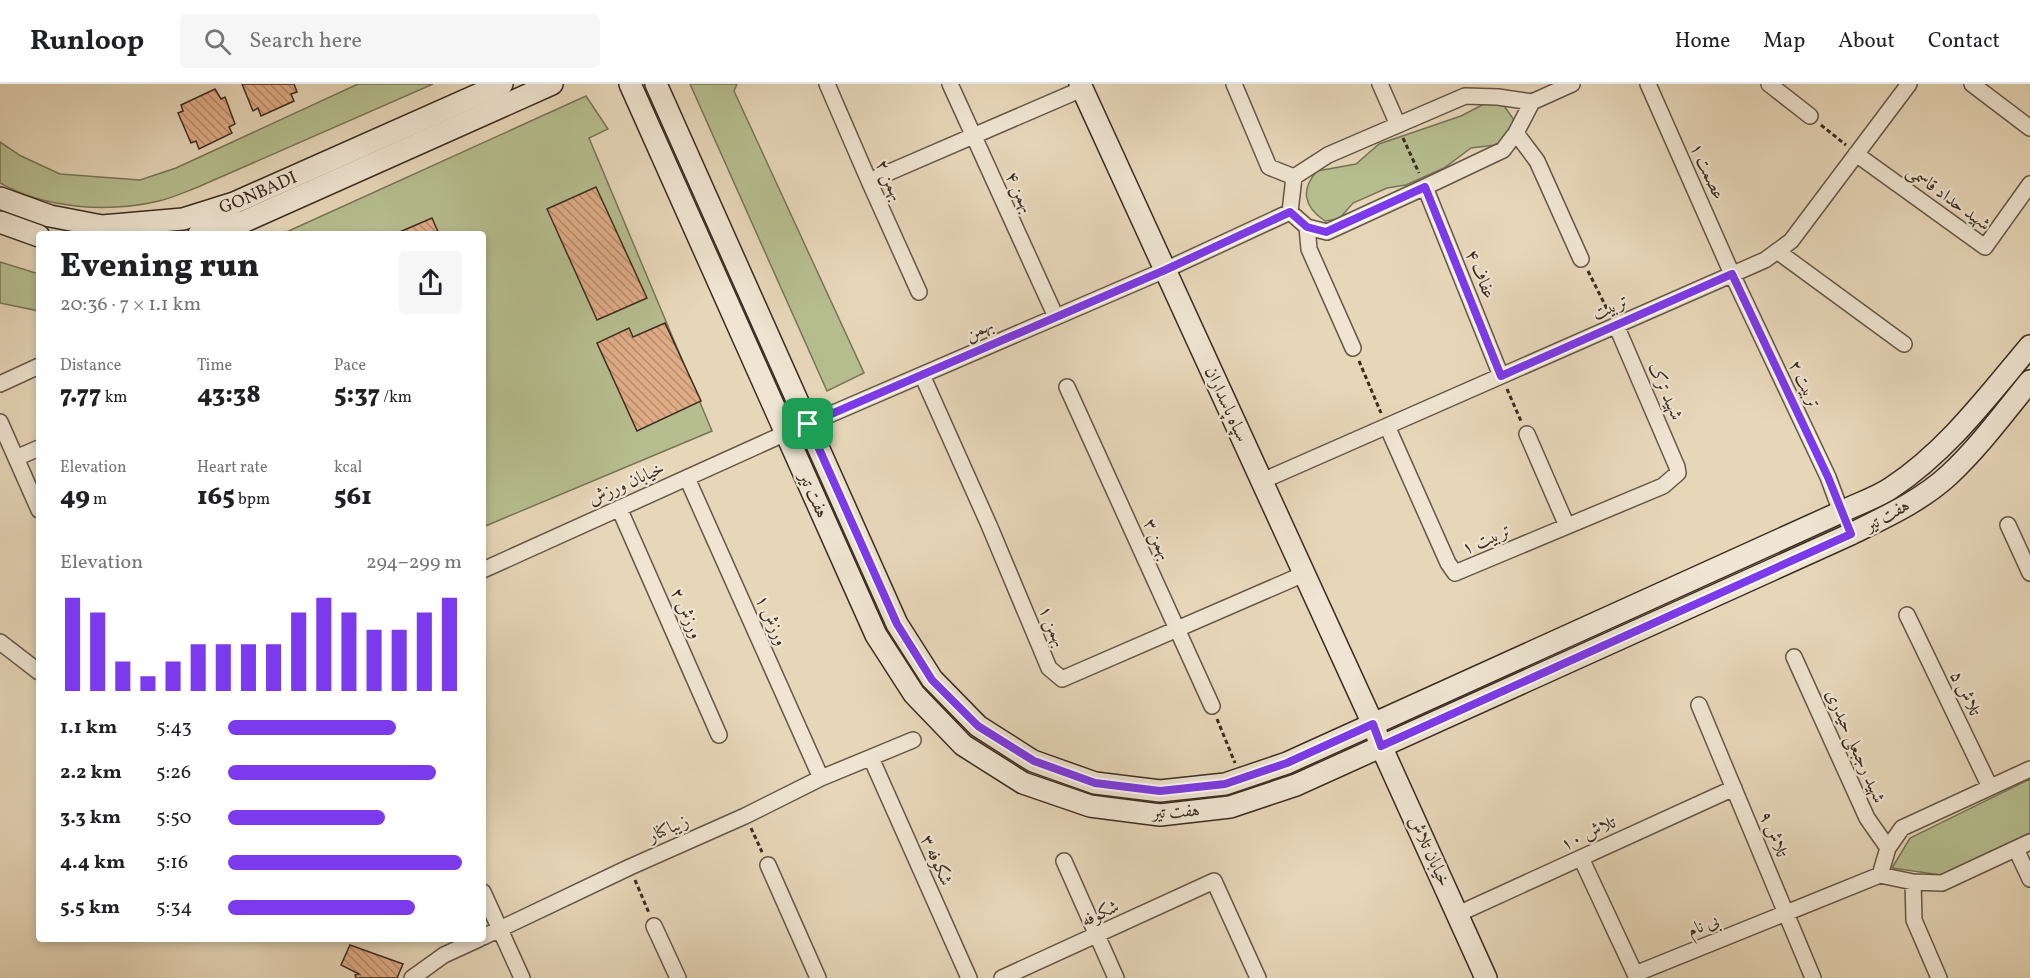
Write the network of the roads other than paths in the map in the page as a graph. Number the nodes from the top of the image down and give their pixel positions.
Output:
1 (502, 84) edge
2 (552, 84) edge
3 (630, 84) edge
4 (656, 84) edge
5 (827, 84) edge
6 (950, 84) edge
7 (1234, 84) edge
8 (1380, 84) edge
9 (1501, 84) edge
10 (1572, 84) edge
11 (1648, 84) edge
12 (1769, 84) edge
13 (1909, 84) edge
14 (1972, 84) edge
15 (1081, 87) edge
16 (1507, 99) junction
17 (1532, 102) junction
18 (1810, 116) road end
19 (1398, 125) junction
20 (2030, 128) edge
21 (1516, 133) junction
22 (973, 136) junction
23 (1856, 154) junction
24 (1294, 177) junction
25 (869, 182) junction
26 (2030, 184) edge
27 (1425, 187) junction
28 (0, 198) edge
29 (1290, 212) junction
30 (0, 222) edge
31 (1307, 227) junction
32 (210, 231) edge
33 (36, 235) edge
34 (1777, 251) junction
35 (1581, 259) road end
36 (1165, 270) junction
37 (1732, 274) junction
38 (919, 292) dead end
39 (1056, 317) junction
40 (1616, 326) junction
41 (1904, 344) dead end
42 (2030, 346) edge
43 (1353, 348) road end
44 (36, 367) edge
45 (922, 375) junction
46 (1501, 376) junction
47 (2030, 381) edge
48 (0, 384) edge
49 (1067, 387) dead end
50 (0, 422) edge
51 (808, 424) junction
52 (1387, 426) junction
53 (786, 433) junction
54 (1527, 434) road end
55 (36, 449) edge
56 (16, 458) junction
57 (1678, 473) joint
58 (687, 477) junction
59 (1262, 481) junction
60 (36, 503) edge
61 (619, 508) junction
62 (1841, 512) junction
63 (2008, 525) dead end
64 (1567, 526) junction
65 (1851, 534) junction
66 (486, 569) edge
67 (2030, 573) edge
68 (1304, 574) junction
69 (1907, 615) dead end
70 (1177, 629) junction
71 (0, 642) edge
72 (1794, 657) dead end
73 (36, 670) edge
74 (1699, 705) dead end
75 (1212, 706) road end
76 (1373, 724) junction
77 (719, 735) dead end
78 (913, 740) dead end
79 (1381, 746) junction
80 (871, 758) junction
81 (2030, 769) edge
82 (821, 778) junction
83 (1734, 788) junction
84 (1990, 788) junction
85 (2023, 846) edge
86 (1888, 848) junction
87 (1581, 858) junction
88 (1064, 861) dead end
89 (768, 865) road end
90 (1880, 875) junction
91 (2030, 879) edge
92 (1913, 882) junction
93 (486, 899) edge
94 (1786, 913) junction
95 (1458, 914) junction
96 (654, 926) road end
97 (500, 929) junction
98 (486, 936) edge
99 (1097, 936) junction
100 (472, 942) edge
101 (1636, 976) edge
102 (412, 978) edge
103 (522, 978) edge
104 (678, 978) edge
105 (818, 978) edge
106 (969, 978) edge
107 (1002, 978) edge
108 (1116, 978) edge
109 (1258, 978) edge
110 (1486, 978) edge
111 (1813, 978) edge
112 (1939, 978) edge

1 - 28 main road, GONBADI
2 - 32 main road, GONBADI
3 - 53 main road, هفت تیر
4 - 51 main road, هفت تیر
5 - 25 street, بهمن ۲
6 - 22 street, بهمن ۴
7 - 24 street
8 - 19 street
9 - 16 street
10 - 17 street
11 - 37 street, عصمت ۱
12 - 18 street
13 - 23 street, تربیت
14 - 20 street
15 - 22 street
15 - 36 main road, سپاه پاسداران
16 - 17 street
16 - 19 street
17 - 21 street
19 - 24 street
21 - 27 street
21 - 35 street
22 - 25 street
22 - 39 street, بهمن ۴
23 - 26 street, شهید حداد قاسمی
23 - 34 street, تربیت
24 - 29 street
25 - 38 street, بهمن ۲
27 - 31 street
27 - 46 street, عفاف ۴
29 - 31 street
29 - 36 street, بهمن
30 - 33 main road
31 - 43 street
34 - 37 street, تربیت
34 - 41 street
36 - 39 street, بهمن
36 - 59 main road, سپاه پاسداران
37 - 40 street, تربیت
37 - 62 street, تربیت ۲
39 - 45 street, بهمن
40 - 46 street, تربیت
40 - 57 street, شهید ترک
42 - 62 main road, هفت تیر
44 - 48 street
45 - 51 street, بهمن
45 - 70 street, بهمن ۱
46 - 52 street, تربیت
47 - 65 main road, هفت تیر
49 - 70 street, بهمن ۳
50 - 56 street
51 - 76 main road, هفت تیر
52 - 59 street, تربیت
52 - 64 street, تربیت ۱
53 - 58 street, خیابان ورزش
53 - 79 main road, هفت تیر
54 - 64 street
55 - 56 street
56 - 60 street
57 - 64 street, تربیت ۱
58 - 61 street, خیابان ورزش
58 - 82 street, ورزش ۱
59 - 68 main road, سپاه پاسداران
61 - 66 street, خیابان ورزش
61 - 77 street, ورزش ۲
62 - 65 main road
62 - 76 main road, هفت تیر
63 - 67 street
65 - 79 main road, هفت تیر
68 - 70 street, بهمن ۱
68 - 76 main road, سپاه پاسداران
69 - 84 street, تلاش ۵
70 - 75 street, بهمن ۳
71 - 73 street
72 - 86 street, شهید رجبعلی حیدری
74 - 83 street, تلاش ۹
76 - 79 main road, خیابان تلاش
78 - 80 street, زیباکنار
79 - 95 main road, خیابان تلاش
80 - 82 street, زیباکنار
80 - 106 street, شکوفه ۳
81 - 84 street
82 - 97 street, زیباکنار
83 - 87 street, تلاش ۱۰
83 - 94 street, تلاش ۹
84 - 86 street
85 - 91 street
85 - 92 street
86 - 90 street
87 - 95 street, تلاش ۱۰
87 - 101 street
88 - 99 street
89 - 105 street
90 - 92 street
90 - 94 street, بی نام
92 - 112 street
93 - 97 street
94 - 101 street, بی نام
94 - 111 street, تلاش ۹
95 - 110 main road, خیابان تلاش
96 - 104 street
97 - 98 street, زیباکنار
97 - 103 street
99 - 107 street, شکوفه
99 - 108 street
99 - 109 street, شکوفه
100 - 102 street

